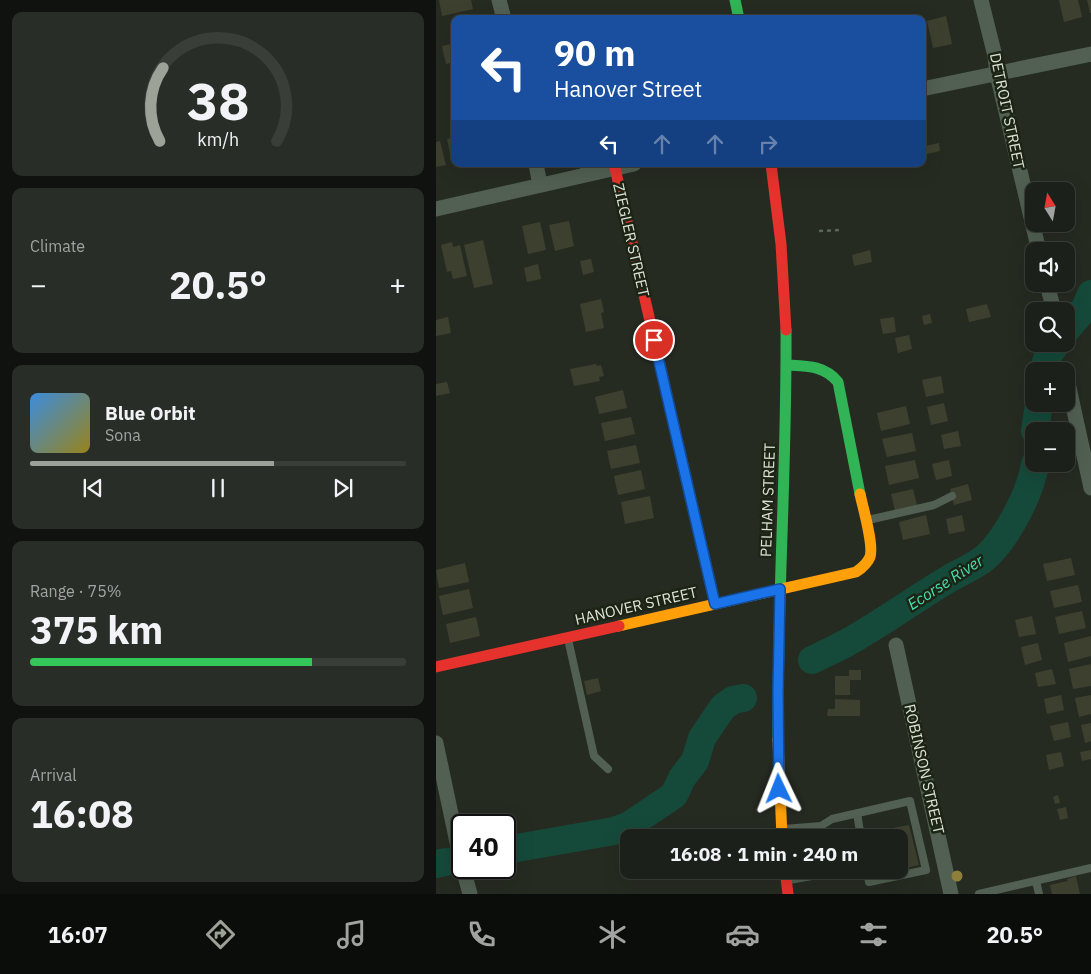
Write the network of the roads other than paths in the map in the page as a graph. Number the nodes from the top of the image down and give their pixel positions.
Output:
1 (499, 0) edge
2 (735, 0) edge
3 (981, 0) edge
4 (503, 15) edge
5 (738, 15) edge
6 (1091, 54) edge
7 (996, 74) junction
8 (926, 88) edge
9 (537, 167) edge
10 (620, 167) edge
11 (771, 167) edge
12 (615, 168) junction
13 (584, 169) edge
14 (540, 185) junction
15 (436, 209) edge
16 (1037, 242) edge
17 (786, 365) junction
18 (1074, 412) edge
19 (1091, 488) edge
20 (952, 496) dead end
21 (866, 521) junction
22 (780, 589) junction
23 (715, 604) junction
24 (567, 638) junction
25 (896, 645) dead end
26 (436, 666) edge
27 (436, 743) edge
28 (608, 769) dead end
29 (856, 813) junction
30 (452, 814) edge
31 (782, 829) edge
32 (807, 829) edge
33 (859, 829) edge
34 (1091, 868) edge
35 (908, 874) edge
36 (466, 879) edge
37 (786, 879) edge
38 (868, 879) edge
39 (883, 879) edge
40 (1036, 881) junction
41 (470, 894) edge
42 (788, 894) edge
43 (951, 894) edge
44 (979, 894) edge
45 (1039, 894) edge

1 - 4 street
2 - 5 street
3 - 7 street, DETROIT STREET
6 - 7 street
7 - 8 street
7 - 16 street, DETROIT STREET
9 - 14 street
10 - 12 street
11 - 17 street, PELHAM STREET
12 - 13 street
12 - 23 street, ZIEGLER STREET
13 - 14 street
14 - 15 street
17 - 21 street
17 - 22 street, PELHAM STREET
18 - 19 street
20 - 21 lane
21 - 22 street, HANOVER STREET
22 - 23 street, HANOVER STREET
22 - 31 street, PELHAM STREET
23 - 24 street, HANOVER STREET
24 - 26 street, HANOVER STREET
24 - 28 lane
25 - 43 street, ROBINSON STREET
27 - 30 street
29 - 32 lane
29 - 33 lane
29 - 35 lane
34 - 40 lane
36 - 41 street
37 - 42 street
38 - 39 lane
40 - 44 lane
40 - 45 lane

